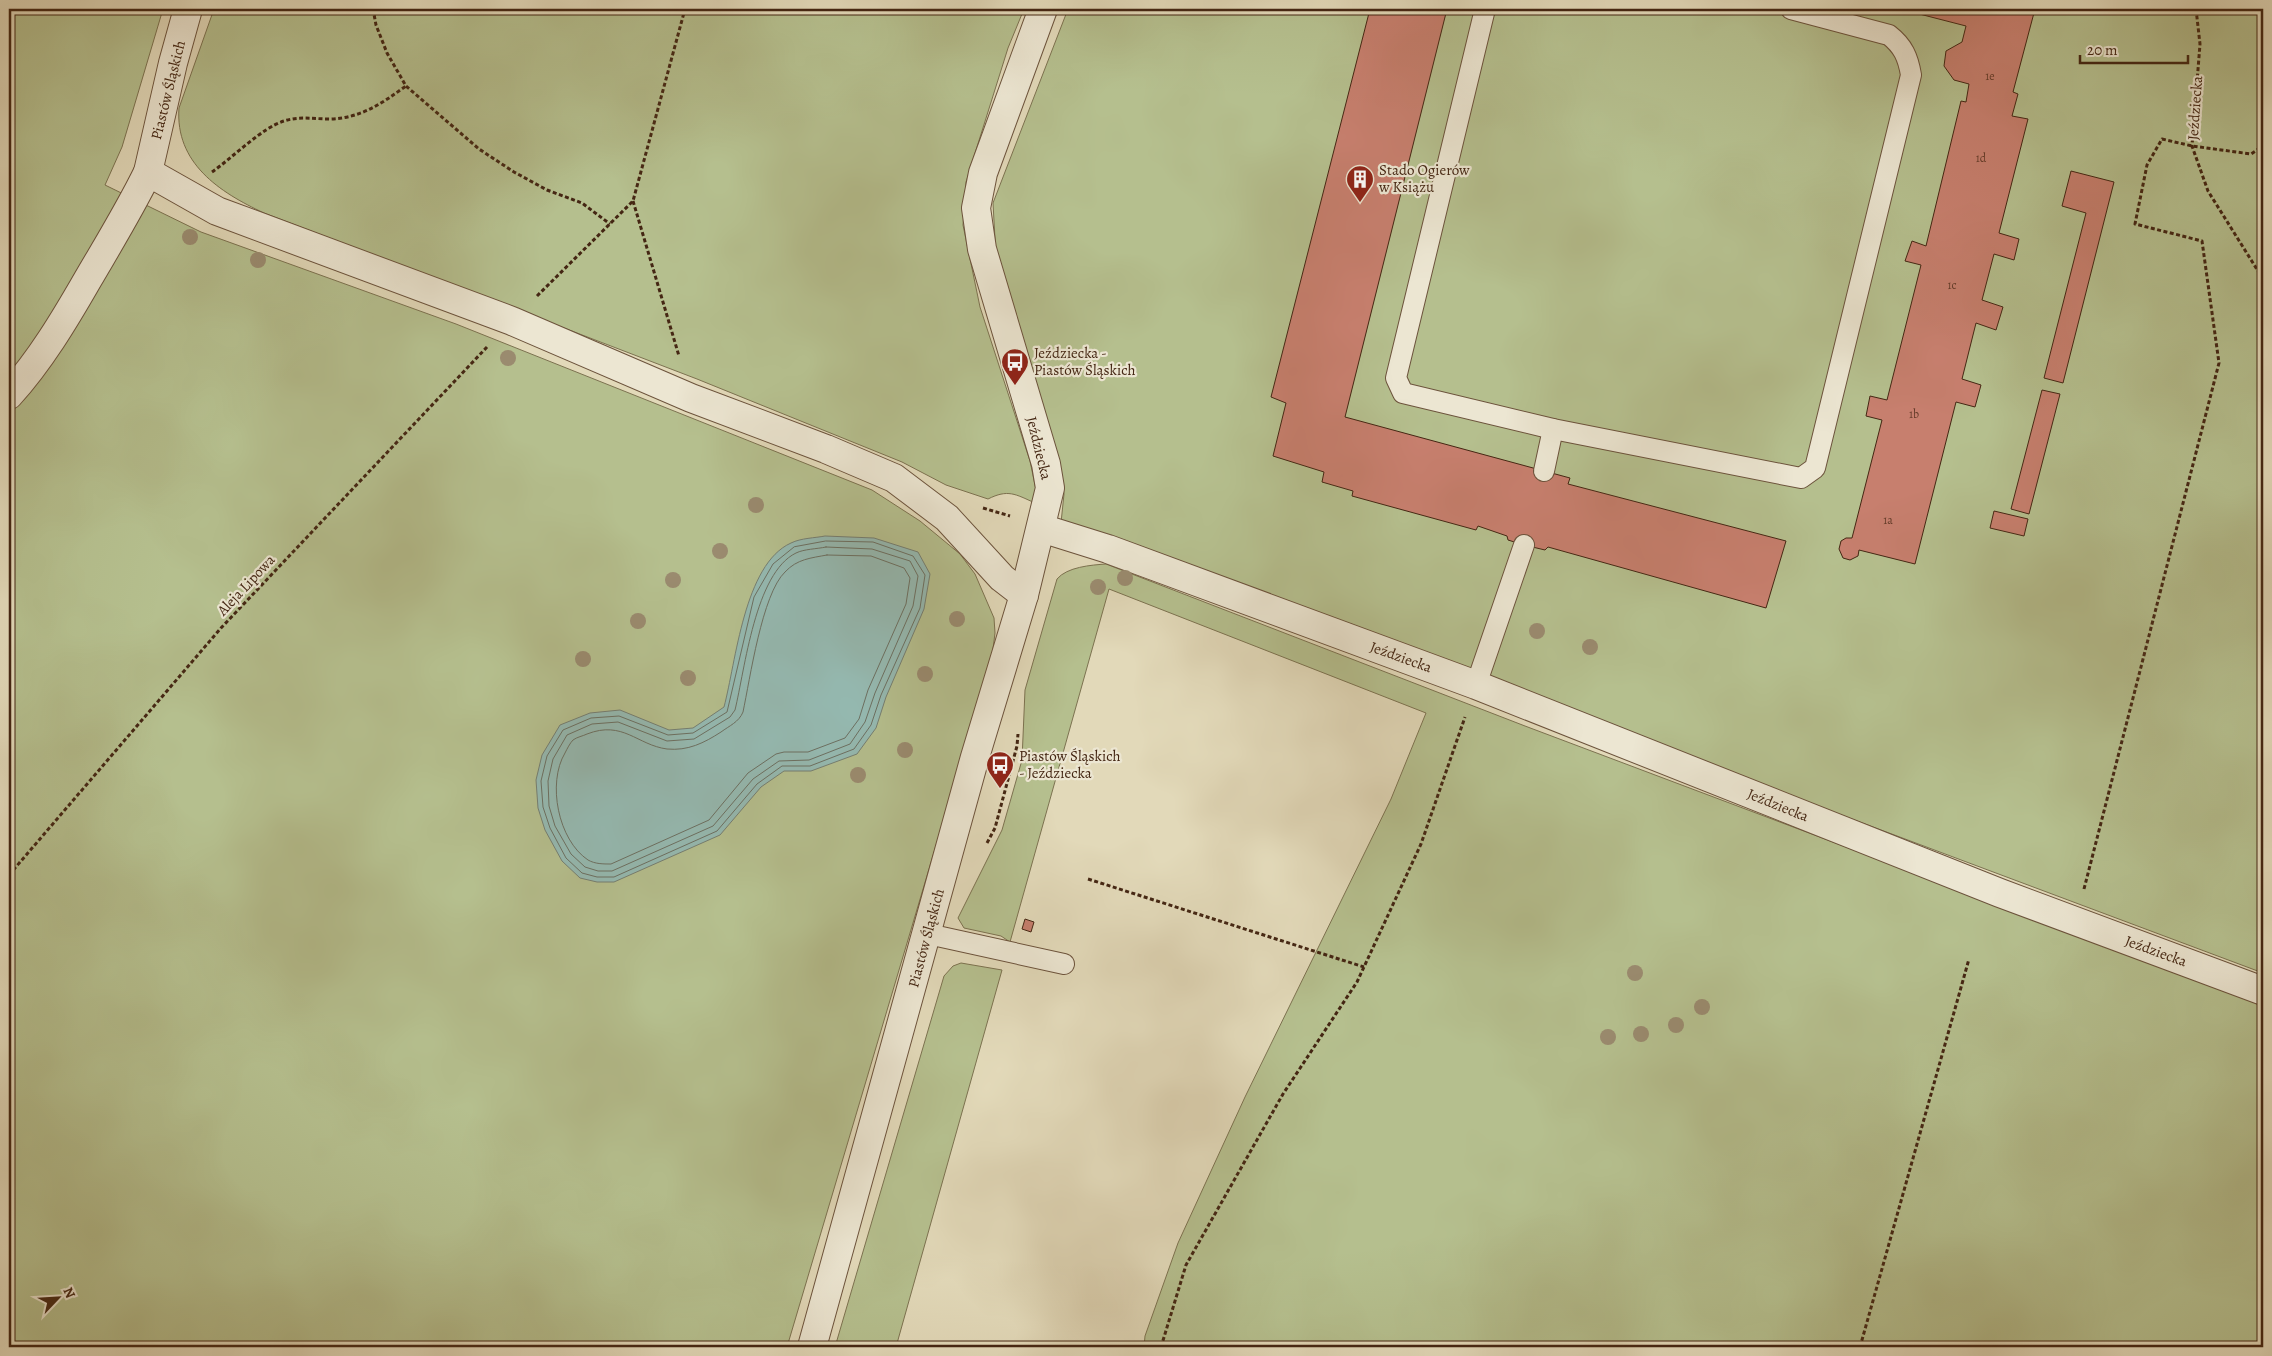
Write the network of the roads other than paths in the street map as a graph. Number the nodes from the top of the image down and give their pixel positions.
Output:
1 (188, 9) edge
2 (1043, 9) edge
3 (1485, 9) edge
4 (1790, 9) edge
5 (148, 172) junction
6 (9, 395) edge
7 (1554, 429) junction
8 (1544, 471) dead end
9 (1041, 528) junction
10 (1524, 545) dead end
11 (1024, 595) junction
12 (1476, 685) junction
13 (928, 934) junction
14 (1064, 964) dead end
15 (2263, 991) edge
16 (812, 1347) edge

1 - 5 street, Piastów Śląskich
2 - 9 street, Jeździecka
3 - 7 lane
4 - 7 lane
5 - 6 street, Piastów Śląskich
5 - 11 street
7 - 8 lane
9 - 11 street, Piastów Śląskich
9 - 12 street, Jeździecka
10 - 12 lane
11 - 13 street, Piastów Śląskich
12 - 15 street, Jeździecka
13 - 14 lane
13 - 16 street, Piastów Śląskich

